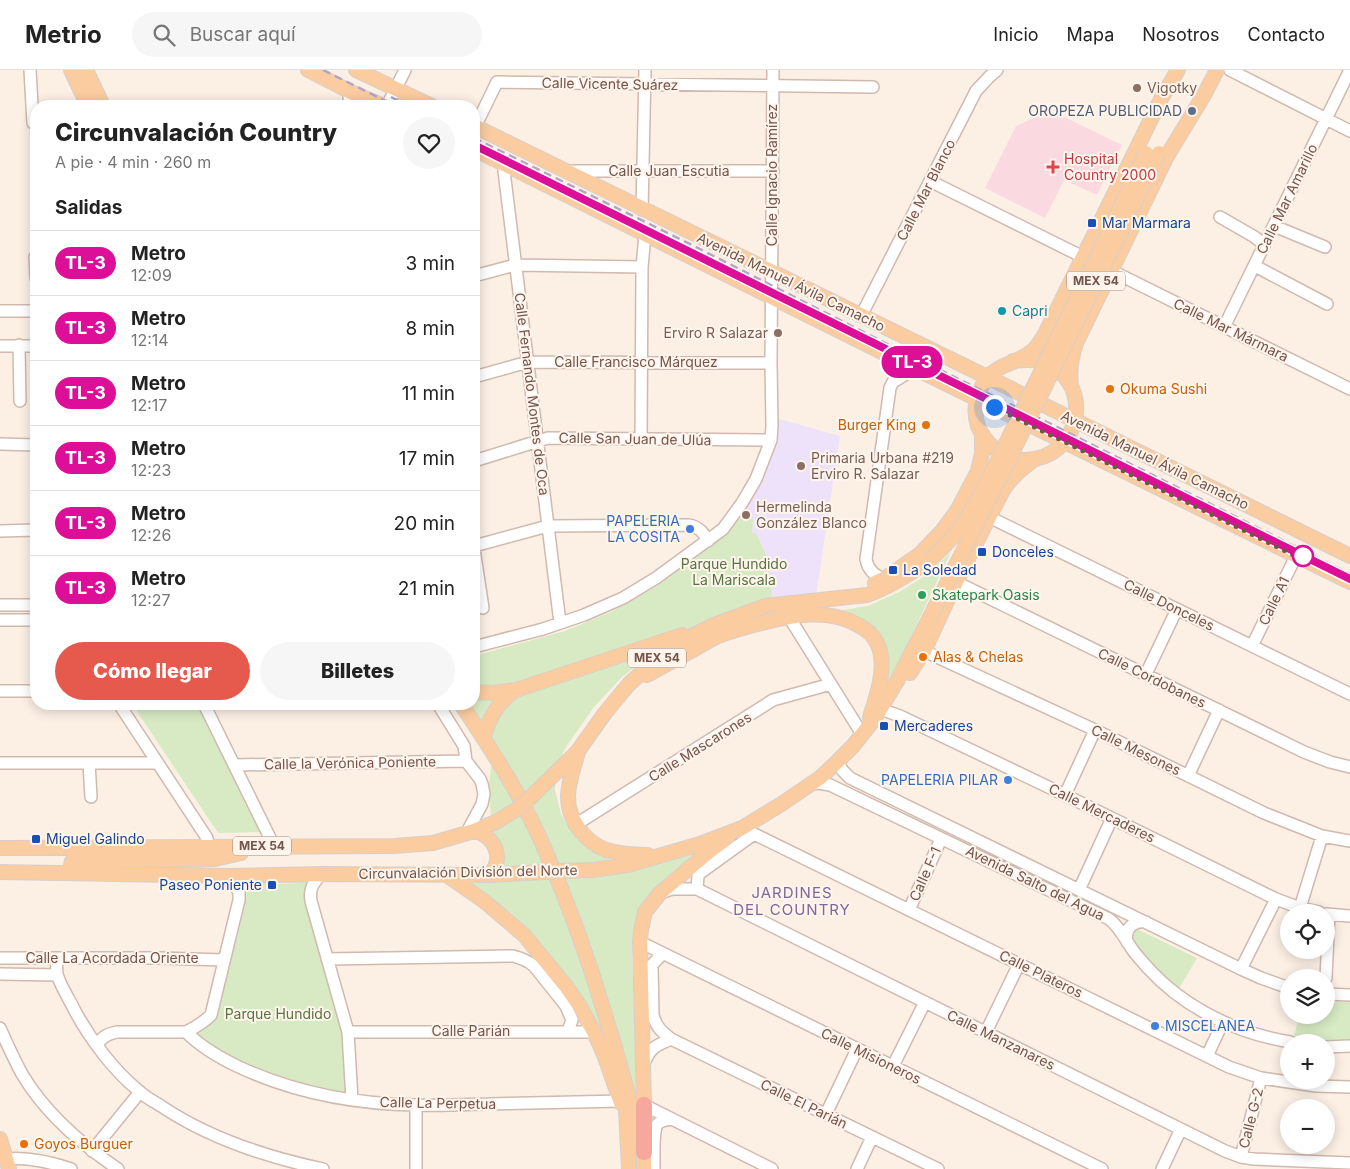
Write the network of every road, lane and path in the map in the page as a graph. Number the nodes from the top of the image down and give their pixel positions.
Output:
1 (30, 70) edge
2 (71, 70) edge
3 (86, 70) edge
4 (308, 70) edge
5 (356, 70) edge
6 (405, 70) edge
7 (645, 70) edge
8 (773, 70) edge
9 (997, 70) edge
10 (1211, 70) edge
11 (1217, 70) edge
12 (1230, 70) edge
13 (1350, 70) edge
14 (1178, 71) edge
15 (644, 85) junction
16 (773, 86) junction
17 (873, 87) dead end
18 (396, 89) junction
19 (351, 92) junction
20 (32, 100) edge
21 (85, 100) edge
22 (101, 100) edge
23 (349, 100) edge
24 (371, 100) edge
25 (390, 100) edge
26 (419, 100) edge
27 (480, 115) edge
28 (1327, 118) junction
29 (480, 129) edge
30 (1350, 131) edge
31 (480, 152) edge
32 (1152, 153) junction
33 (506, 165) junction
34 (566, 171) junction
35 (643, 171) junction
36 (773, 171) junction
37 (930, 181) junction
38 (642, 210) junction
39 (1220, 217) dead end
40 (1274, 226) junction
41 (645, 235) junction
42 (1264, 244) junction
43 (1325, 247) dead end
44 (1083, 257) junction
45 (516, 265) junction
46 (1254, 266) junction
47 (642, 267) junction
48 (1112, 271) junction
49 (772, 272) junction
50 (480, 274) edge
51 (772, 297) junction
52 (1327, 304) dead end
53 (30, 310) edge
54 (0, 312) edge
55 (861, 316) junction
56 (1054, 316) junction
57 (1224, 327) junction
58 (1083, 328) junction
59 (0, 346) edge
60 (19, 346) junction
61 (30, 346) edge
62 (1013, 361) junction
63 (528, 362) junction
64 (641, 362) junction
65 (771, 363) junction
66 (912, 367) junction
67 (480, 375) edge
68 (987, 377) junction
69 (1071, 386) junction
70 (1350, 389) edge
71 (977, 398) junction
72 (20, 401) dead end
73 (1076, 421) junction
74 (982, 435) junction
75 (641, 439) junction
76 (770, 440) junction
77 (537, 441) junction
78 (1065, 442) junction
79 (0, 444) edge
80 (30, 445) edge
81 (480, 459) edge
82 (1035, 459) junction
83 (980, 463) junction
84 (1010, 480) junction
85 (989, 516) junction
86 (548, 526) junction
87 (30, 530) edge
88 (0, 531) edge
89 (708, 540) junction
90 (480, 546) edge
91 (1296, 556) junction
92 (1350, 556) edge
93 (884, 579) junction
94 (956, 582) junction
95 (1350, 582) edge
96 (480, 588) edge
97 (835, 599) junction
98 (0, 605) edge
99 (30, 605) edge
100 (483, 608) dead end
101 (1176, 609) junction
102 (789, 617) junction
103 (0, 620) edge
104 (30, 620) edge
105 (560, 623) junction
106 (702, 630) junction
107 (480, 645) edge
108 (1252, 646) junction
109 (924, 651) junction
110 (1146, 674) junction
111 (629, 684) junction
112 (831, 684) junction
113 (516, 690) junction
114 (0, 691) edge
115 (30, 691) edge
116 (480, 692) edge
117 (1350, 694) edge
118 (123, 710) edge
119 (207, 710) edge
120 (442, 710) edge
121 (465, 710) edge
122 (1219, 710) junction
123 (881, 715) junction
124 (1095, 730) junction
125 (862, 734) junction
126 (484, 737) junction
127 (578, 751) junction
128 (466, 761) junction
129 (838, 761) junction
130 (0, 762) edge
131 (157, 762) junction
132 (89, 763) junction
133 (234, 766) junction
134 (1350, 767) edge
135 (1188, 776) junction
136 (808, 786) junction
137 (1065, 795) junction
138 (91, 797) dead end
139 (1112, 818) junction
140 (575, 825) junction
141 (748, 831) junction
142 (470, 832) junction
143 (1322, 836) junction
144 (941, 838) junction
145 (1350, 841) edge
146 (274, 846) junction
147 (989, 846) junction
148 (208, 847) junction
149 (0, 848) edge
150 (662, 855) junction
151 (982, 858) junction
152 (696, 870) junction
153 (0, 872) edge
154 (95, 874) junction
155 (321, 874) junction
156 (444, 874) junction
157 (489, 875) junction
158 (229, 876) junction
159 (697, 889) junction
160 (1079, 890) junction
161 (660, 893) junction
162 (1276, 899) junction
163 (1289, 904) edge
164 (1301, 904) edge
165 (910, 910) junction
166 (1335, 915) edge
167 (1350, 916) edge
168 (1148, 923) junction
169 (524, 935) junction
170 (640, 942) junction
171 (1127, 942) junction
172 (662, 954) junction
173 (513, 956) junction
174 (0, 958) edge
175 (56, 958) junction
176 (327, 959) junction
177 (224, 960) junction
178 (1019, 964) junction
179 (1241, 969) junction
180 (0, 974) edge
181 (57, 975) junction
182 (1280, 985) edge
183 (1335, 994) edge
184 (1350, 995) edge
185 (925, 1002) junction
186 (1223, 1022) junction
187 (0, 1028) edge
188 (568, 1031) junction
189 (186, 1032) junction
190 (348, 1032) junction
191 (594, 1032) junction
192 (986, 1032) junction
193 (670, 1039) junction
194 (1280, 1040) edge
195 (97, 1046) junction
196 (1335, 1046) edge
197 (1350, 1046) edge
198 (857, 1049) junction
199 (1207, 1056) junction
200 (644, 1063) junction
201 (893, 1066) junction
202 (1261, 1078) junction
203 (1280, 1080) edge
204 (1335, 1085) edge
205 (1350, 1087) edge
206 (140, 1092) junction
207 (623, 1096) junction
208 (352, 1100) junction
209 (644, 1104) junction
210 (416, 1105) junction
211 (826, 1114) junction
212 (672, 1119) junction
213 (1181, 1130) junction
214 (872, 1137) junction
215 (0, 1139) edge
216 (92, 1151) junction
217 (644, 1152) junction
218 (1241, 1157) junction
219 (1350, 1163) edge
220 (8, 1164) edge
221 (71, 1169) edge
222 (118, 1169) edge
223 (323, 1169) edge
224 (416, 1169) edge
225 (629, 1169) edge
226 (644, 1169) edge
227 (654, 1169) edge
228 (772, 1169) edge
229 (857, 1169) edge
230 (938, 1169) edge
231 (1102, 1169) edge
232 (1162, 1169) edge

1 - 20 street
2 - 21 main road
3 - 22 main road
4 - 19 main road
5 - 18 main road
6 - 18 street
7 - 15 street
8 - 16 street, Calle Ignacio Ramírez
9 - 37 street, Calle Mar Blanco
10 - 32 main road, MEX 54
11 - 48 main road
12 - 28 street
13 - 28 street, Calle Mar Amarillo
14 - 32 main road, MEX 54
14 - 44 main road
15 - 16 street, Calle Vicente Suárez
15 - 27 street, Calle Vicente Suárez
15 - 35 street
16 - 17 street, Calle Vicente Suárez
16 - 36 street, Calle Ignacio Ramírez
18 - 25 street
18 - 26 main road
19 - 23 street
19 - 24 main road
28 - 30 street
28 - 40 street, Calle Mar Amarillo
29 - 34 main road, Avenida Manuel Ávila Camacho
31 - 33 main road, Avenida Manuel Ávila Camacho
32 - 97 main road, Circunvalación División del Norte / MEX 54, bridge
32 - 123 main road, Circunvalación División del Norte / MEX 54, bridge
33 - 41 main road, Avenida Manuel Ávila Camacho
33 - 45 street, Calle Fernando Montes de Oca
34 - 35 street, Calle Juan Escutia
34 - 38 main road, Avenida Manuel Ávila Camacho
35 - 36 street, Calle Juan Escutia
35 - 38 street
36 - 49 street, Calle Ignacio Ramírez
37 - 44 street
37 - 55 street, Calle Mar Blanco
38 - 49 main road, Avenida Manuel Ávila Camacho
39 - 42 street
40 - 42 street, Calle Mar Amarillo
40 - 43 street
41 - 47 street
41 - 51 main road, Avenida Manuel Ávila Camacho
42 - 46 street, Calle Mar Amarillo
44 - 56 main road
45 - 47 street
45 - 50 street
45 - 63 street, Calle Fernando Montes de Oca
46 - 52 street
46 - 57 street, Calle Mar Amarillo
47 - 64 street
48 - 57 street, Calle Mar Mármara
48 - 58 main road
49 - 51 street, Calle Ignacio Ramírez
49 - 55 main road, Avenida Manuel Ávila Camacho
51 - 65 street, Calle Ignacio Ramírez
51 - 66 main road, Avenida Manuel Ávila Camacho
53 - 54 street
55 - 68 main road, Avenida Manuel Ávila Camacho
56 - 58 main road
56 - 62 main road
57 - 70 street, Calle Mar Mármara
58 - 69 main road
59 - 60 street
60 - 61 street
60 - 72 street
62 - 68 main road
62 - 69 main road
63 - 64 street, Calle Francisco Márquez
63 - 67 street, Calle Francisco Márquez
63 - 77 street, Calle Fernando Montes de Oca
64 - 65 street, Calle Francisco Márquez
64 - 75 street
65 - 76 street, Calle Ignacio Ramírez
66 - 71 main road, Avenida Manuel Ávila Camacho
66 - 93 street
68 - 71 main road
68 - 73 main road, Avenida Manuel Ávila Camacho
69 - 73 main road
71 - 74 main road
71 - 78 main road, Avenida Manuel Ávila Camacho
73 - 78 main road
73 - 92 main road, Avenida Manuel Ávila Camacho
74 - 82 main road
74 - 83 main road, MEX 54
75 - 76 street, Calle San Juan de Ulúa
75 - 77 street, Calle San Juan de Ulúa
76 - 89 street, Calle Ignacio Ramírez
77 - 81 street, Calle San Juan de Ulúa
77 - 86 street, Calle Fernando Montes de Oca
78 - 82 main road
78 - 91 main road, Avenida Manuel Ávila Camacho
79 - 80 street
82 - 84 main road, MEX 54
83 - 84 main road
83 - 93 main road, MEX 54
84 - 85 main road, MEX 54
85 - 94 main road, MEX 54
85 - 101 street, Calle Donceles
86 - 89 street
86 - 90 street
86 - 105 street, Calle Fernando Montes de Oca
87 - 88 street
89 - 105 street, Calle Ignacio Ramírez
91 - 95 main road, Avenida Manuel Ávila Camacho
91 - 108 street, Calle A1
93 - 97 main road, MEX 54
94 - 109 main road, MEX 54
94 - 110 street, Calle Cordobanes
96 - 100 street
97 - 106 main road, Circunvalación División del Norte / MEX 54
98 - 99 street
101 - 108 street, Calle Donceles
101 - 110 street
102 - 111 main road
102 - 112 street
102 - 125 main road
103 - 104 street
105 - 107 street, Calle Ignacio Ramírez
106 - 111 main road, Circunvalación División del Norte / MEX 54
106 - 113 main road
108 - 117 street, Calle Donceles
109 - 123 main road, MEX 54
109 - 124 street, Calle Mesones
110 - 122 street, Calle Cordobanes
111 - 127 main road, Circunvalación División del Norte / MEX 54
112 - 125 street
112 - 140 street, Calle Mascarones
113 - 116 main road
113 - 126 main road
114 - 115 street
118 - 131 street
119 - 133 street
120 - 128 street
121 - 126 main road
122 - 134 street, Calle Cordobanes
122 - 135 street
123 - 125 main road, Circunvalación División del Norte / MEX 54
123 - 137 street, Calle Mercaderes
124 - 135 street, Calle Mesones
124 - 137 street
125 - 129 main road, Circunvalación División del Norte / MEX 54
126 - 207 main road
127 - 140 main road
127 - 142 main road, Circunvalación División del Norte / MEX 54, bridge
128 - 133 street, Calle la Verónica Poniente
128 - 142 street
129 - 136 main road, Circunvalación División del Norte / MEX 54
129 - 147 street, Avenida Salto del Agua
130 - 132 street
131 - 132 street
131 - 148 street
132 - 138 street
133 - 146 street
135 - 143 street, Calle Mesones
136 - 141 main road, Circunvalación División del Norte / MEX 54
136 - 144 street, Avenida Salto del Agua
137 - 139 street, Calle Mercaderes
139 - 160 street
139 - 162 street, Calle Mercaderes
140 - 150 main road
141 - 150 main road, Circunvalación División del Norte / MEX 54
141 - 152 main road
141 - 165 street, Calle Plateros
142 - 146 main road, Circunvalación División del Norte / MEX 54
142 - 157 main road
143 - 145 street, Calle Mesones
143 - 164 street
144 - 151 street, Avenida Salto del Agua
144 - 165 street, Calle F-1
146 - 148 main road, Circunvalación División del Norte / MEX 54
146 - 154 main road
147 - 151 street
147 - 160 street, Avenida Salto del Agua
148 - 149 main road, Circunvalación División del Norte / MEX 54
150 - 157 main road, Circunvalación División del Norte / MEX 54
151 - 171 street, Avenida Salto del Agua
152 - 159 street
152 - 161 main road
153 - 154 main road, Circunvalación División del Norte / MEX 54
154 - 158 main road, Circunvalación División del Norte / MEX 54
155 - 156 main road, Circunvalación División del Norte / MEX 54
155 - 158 main road, Circunvalación División del Norte / MEX 54
155 - 176 street
156 - 157 main road, Circunvalación División del Norte / MEX 54
156 - 169 main road
158 - 177 street
159 - 161 street, Calle Manzanares
159 - 185 street, Calle Manzanares
160 - 168 street, Avenida Salto del Agua
161 - 170 main road
162 - 163 street, Calle Mercaderes
162 - 179 street
165 - 178 street, Calle Plateros
166 - 167 street, Calle Mercaderes
168 - 171 street
168 - 179 street, Avenida Salto del Agua
169 - 173 street
169 - 191 main road
170 - 172 street, Calle Misioneros
170 - 200 main road
171 - 186 street, Avenida Salto del Agua
172 - 193 street
172 - 198 street, Calle Misioneros
173 - 176 street
173 - 188 street
174 - 175 street, Calle La Acordada Oriente
175 - 177 street, Calle La Acordada Oriente
175 - 181 street
176 - 190 street
177 - 189 street
178 - 192 street
178 - 199 street, Calle Plateros
179 - 182 street, Avenida Salto del Agua
180 - 181 street, Calle La Acordada Oriente
181 - 195 street
183 - 184 street
185 - 192 street, Calle Manzanares
185 - 201 street
186 - 194 street, Avenida Salto del Agua
186 - 199 street
187 - 216 street
188 - 190 street, Calle Parián
188 - 191 street, Calle Parián
189 - 195 street
189 - 208 street, Calle La Perpetua
190 - 208 street
191 - 207 main road
192 - 213 street, Calle Manzanares
193 - 200 street
193 - 211 street, Calle El Parián
195 - 206 street
196 - 197 street
198 - 201 street, Calle Misioneros
198 - 211 street
199 - 202 street, Calle Plateros
200 - 209 main road
201 - 231 street, Calle Misioneros
202 - 203 street, Calle Plateros
202 - 218 street, Calle G-2
204 - 205 street, Calle Plateros
206 - 216 street
206 - 223 street
207 - 210 street, Calle La Perpetua
207 - 217 main road
207 - 225 main road
208 - 210 street, Calle La Perpetua
209 - 212 street
209 - 217 highway
210 - 224 street
211 - 214 street, Calle El Parián
212 - 227 street
212 - 228 street
213 - 218 street, Calle Manzanares
213 - 232 street
214 - 229 street
214 - 230 street, Calle El Parián
215 - 220 main road
216 - 222 street
217 - 226 main road
218 - 219 street, Calle Manzanares
220 - 221 street

